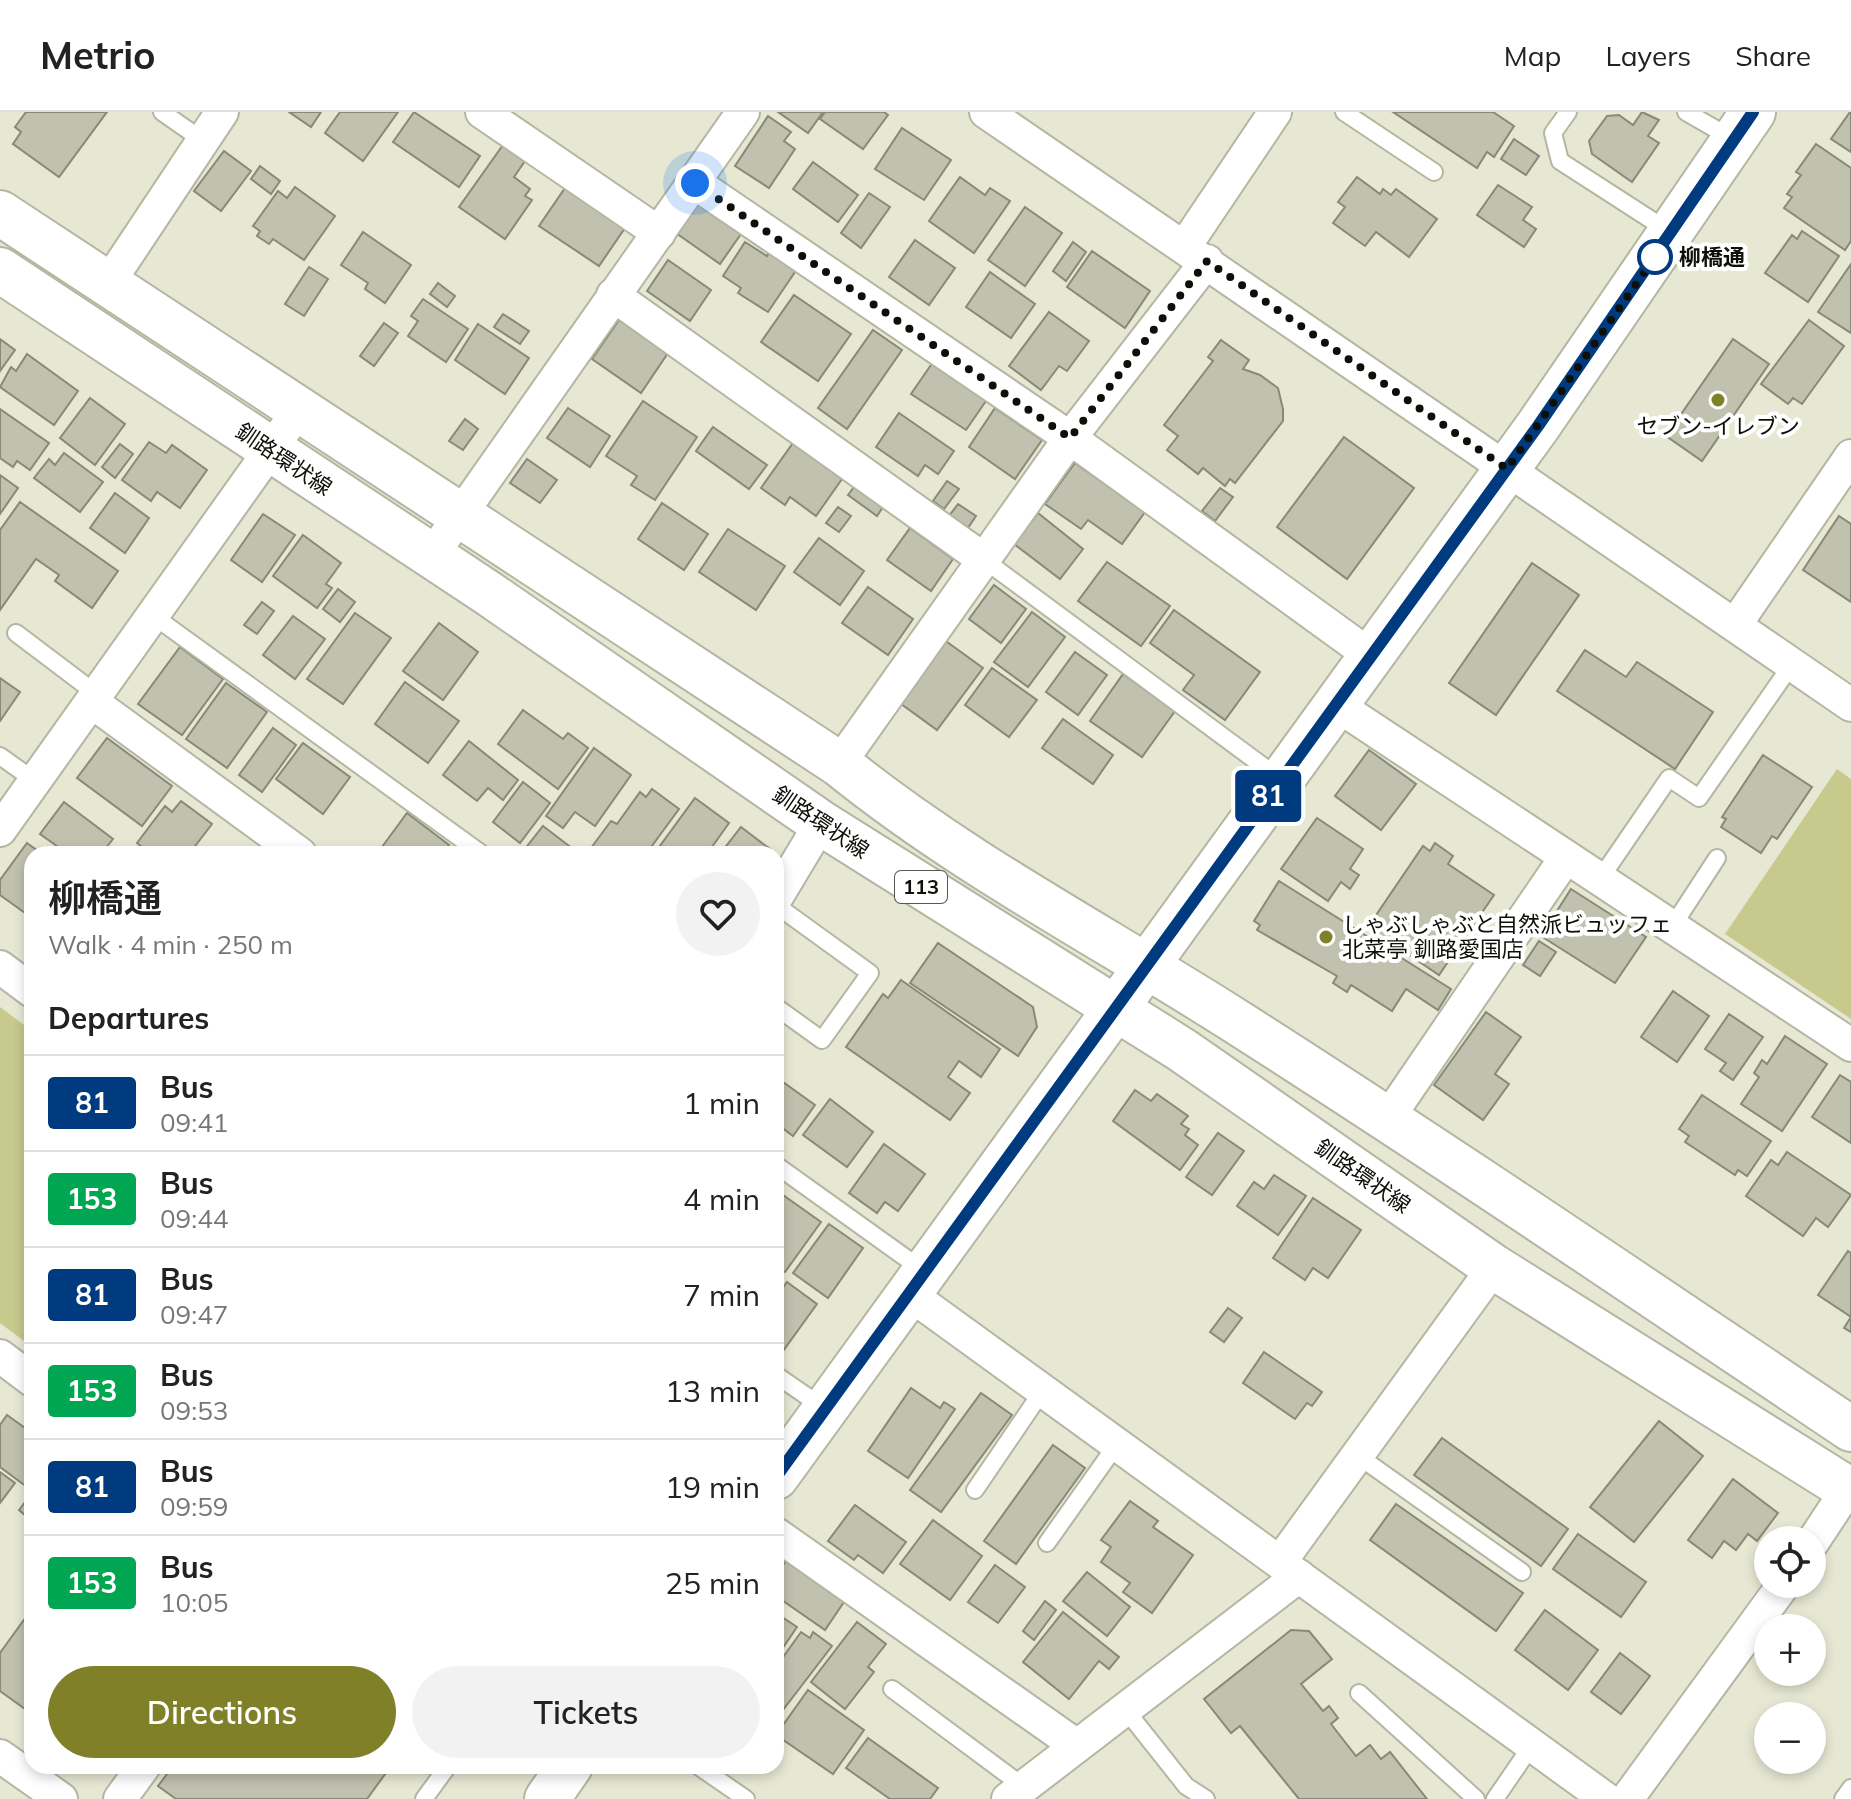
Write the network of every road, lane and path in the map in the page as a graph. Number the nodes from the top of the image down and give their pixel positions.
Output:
1 (162, 112) edge
2 (222, 112) edge
3 (482, 112) edge
4 (743, 112) edge
5 (986, 112) edge
6 (1275, 112) edge
7 (1344, 112) edge
8 (1568, 112) edge
9 (1686, 112) edge
10 (1744, 126) edge
11 (202, 140) junction
12 (1434, 172) dead end
13 (695, 183) junction
14 (0, 213) edge
15 (659, 233) junction
16 (1671, 233) junction
17 (1196, 253) junction
18 (0, 270) edge
19 (109, 282) junction
20 (613, 295) junction
21 (298, 411) junction
22 (1070, 438) junction
23 (270, 449) junction
24 (1851, 456) edge
25 (1507, 469) junction
26 (458, 517) junction
27 (430, 558) junction
28 (983, 559) junction
29 (155, 617) junction
30 (1735, 625) junction
31 (16, 633) dead end
32 (1371, 656) junction
33 (1792, 664) junction
34 (95, 699) junction
35 (1335, 704) junction
36 (1851, 705) edge
37 (0, 756) edge
38 (839, 764) junction
39 (1280, 779) junction
40 (35, 781) junction
41 (821, 823) junction
42 (0, 830) edge
43 (289, 846) edge
44 (471, 846) edge
45 (1566, 857) junction
46 (1717, 858) dead end
47 (1600, 879) junction
48 (784, 885) edge
49 (784, 911) edge
50 (1672, 927) junction
51 (1146, 964) junction
52 (0, 967) edge
53 (24, 985) edge
54 (1113, 1009) junction
55 (784, 1013) edge
56 (1851, 1045) edge
57 (1388, 1118) junction
58 (784, 1172) edge
59 (1494, 1267) junction
60 (916, 1282) junction
61 (0, 1356) edge
62 (24, 1374) edge
63 (784, 1381) edge
64 (1043, 1390) junction
65 (825, 1409) junction
66 (1851, 1429) edge
67 (1117, 1444) junction
68 (1357, 1455) junction
69 (784, 1466) edge
70 (1850, 1488) edge
71 (975, 1490) dead end
72 (1824, 1526) edge
73 (784, 1540) edge
74 (1047, 1543) dead end
75 (1290, 1569) junction
76 (1522, 1572) dead end
77 (1774, 1598) edge
78 (892, 1689) dead end
79 (1359, 1693) dead end
80 (1125, 1709) junction
81 (1532, 1745) junction
82 (1077, 1746) junction
83 (0, 1756) edge
84 (24, 1773) edge
85 (26, 1774) edge
86 (138, 1774) edge
87 (442, 1774) edge
88 (564, 1774) edge
89 (710, 1774) edge
90 (1851, 1788) edge
91 (1016, 1793) edge
92 (61, 1799) edge
93 (120, 1799) edge
94 (424, 1799) edge
95 (547, 1799) edge
96 (746, 1799) edge
97 (1206, 1799) edge
98 (1476, 1799) edge
99 (1495, 1799) edge
100 (1606, 1799) edge
101 (1627, 1799) edge
102 (1843, 1799) edge

1 - 11 lane
2 - 11 street
3 - 15 street
4 - 13 street
5 - 17 street
6 - 17 street
7 - 12 lane
8 - 16 lane
9 - 10 lane
10 - 16 main road
11 - 19 street
13 - 15 street
13 - 22 street
14 - 19 main road, 113
15 - 20 street
16 - 25 main road
17 - 22 street
17 - 25 street
18 - 23 main road, 釧路環状線 / 113
19 - 21 main road, 113
20 - 26 street
20 - 28 street
21 - 23 street
21 - 26 main road, 113
22 - 28 street
22 - 32 street
23 - 27 main road, 釧路環状線 / 113
23 - 29 street
24 - 30 street
25 - 30 street
25 - 32 main road
26 - 27 street
26 - 38 main road, 113
27 - 41 main road, 釧路環状線 / 113
28 - 38 street
28 - 39 lane
29 - 34 street
29 - 44 lane
30 - 33 street
31 - 34 lane
32 - 35 main road
33 - 36 street
33 - 47 lane
34 - 40 street
34 - 43 street
35 - 39 main road
35 - 45 street
37 - 40 lane
38 - 51 main road, 113
39 - 51 main road
40 - 42 street
41 - 48 street
41 - 54 main road, 釧路環状線 / 113
45 - 47 street
45 - 57 street
46 - 50 lane
47 - 50 street
49 - 55 lane
50 - 56 street
51 - 54 main road
51 - 57 main road, 113
52 - 53 street
54 - 59 main road, 釧路環状線 / 113
54 - 60 main road
57 - 66 main road, 113
58 - 60 lane
59 - 68 street
59 - 70 main road, 釧路環状線 / 113
60 - 64 street
60 - 65 main road
61 - 62 street
63 - 65 lane
64 - 67 street
64 - 71 lane
65 - 69 main road
67 - 74 lane
67 - 75 street
68 - 75 street
68 - 76 lane
70 - 72 street
73 - 82 street
75 - 80 street
75 - 81 street
77 - 101 street
78 - 91 lane
79 - 98 lane
80 - 82 street
80 - 97 lane
81 - 99 lane
81 - 100 street
82 - 91 street
83 - 84 street
85 - 92 street
86 - 93 street
87 - 94 lane
88 - 95 main road
89 - 96 lane
90 - 102 lane

